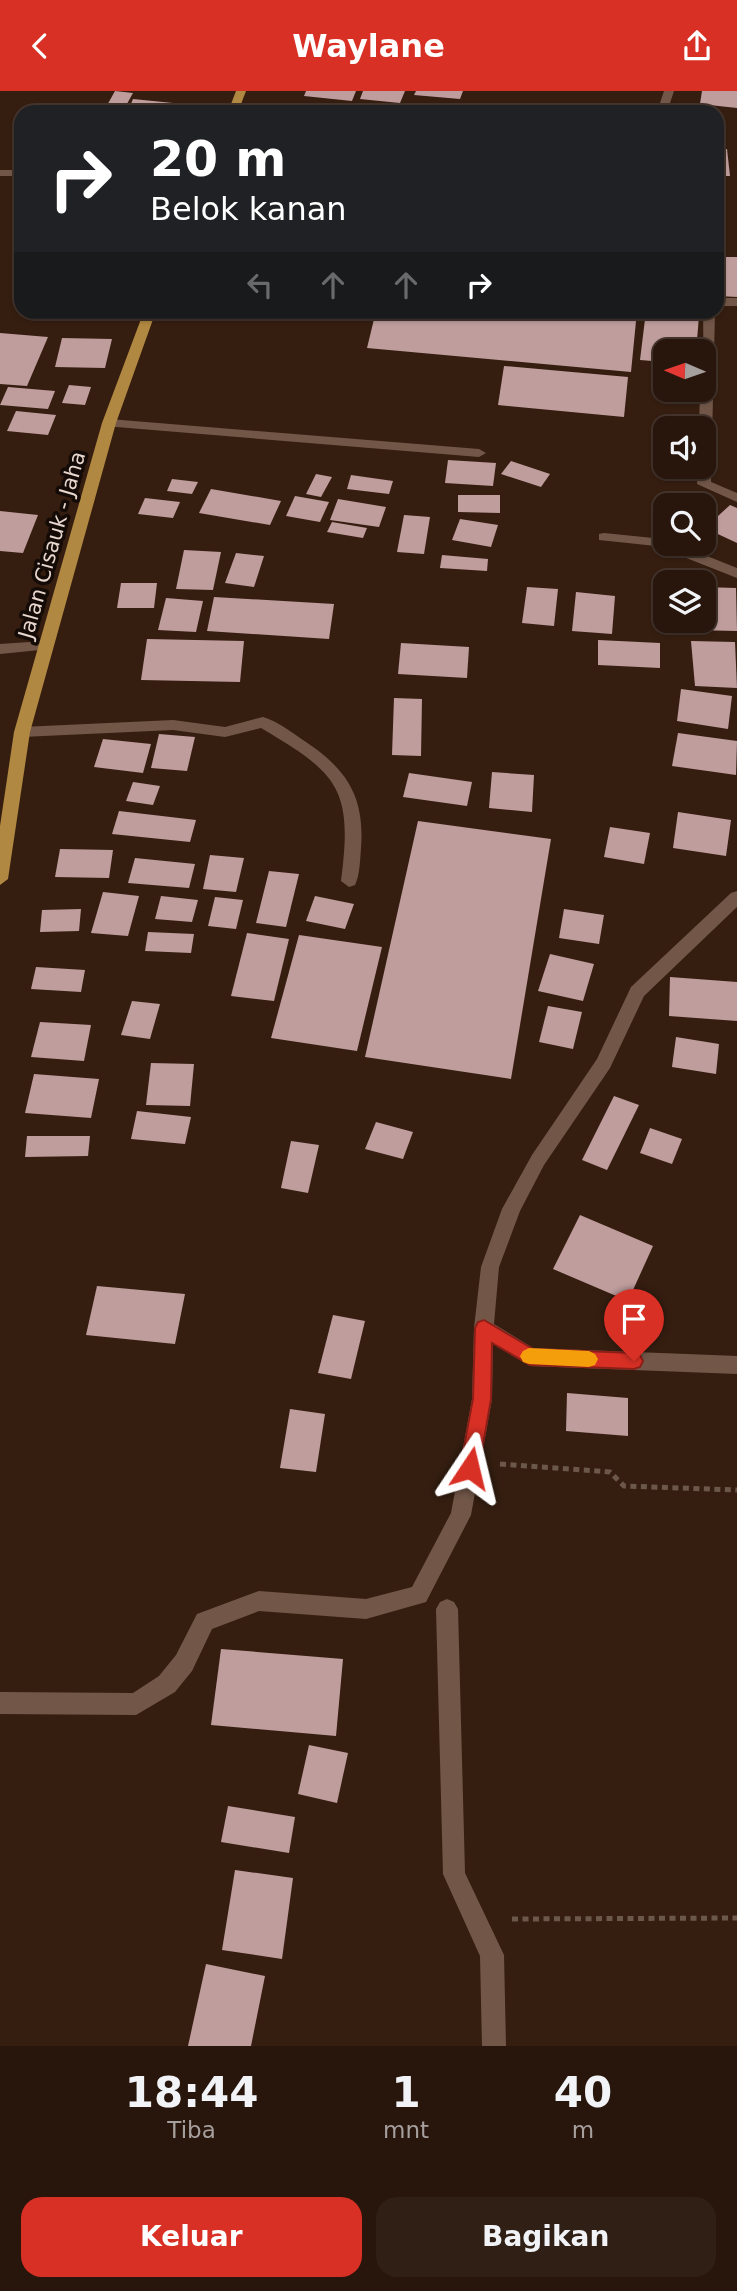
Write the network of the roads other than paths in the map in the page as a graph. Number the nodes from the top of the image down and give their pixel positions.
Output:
1 (147, 319) edge
2 (709, 319) edge
3 (109, 423) junction
4 (479, 453) dead end
5 (737, 498) edge
6 (604, 537) dead end
7 (737, 573) edge
8 (45, 646) junction
9 (0, 649) edge
10 (22, 732) junction
11 (0, 879) edge
12 (349, 881) dead end
13 (737, 897) edge
14 (484, 1328) junction
15 (737, 1365) edge
16 (447, 1609) dead end
17 (0, 1703) edge
18 (495, 2046) edge

1 - 3 main road, Jalan Cisauk - Jaha
2 - 5 street
3 - 4 street
3 - 8 main road, Jalan Cisauk - Jaha
6 - 7 street
8 - 9 street
8 - 10 main road, Jalan Cisauk - Jaha
10 - 11 main road, Jalan Cisauk - Jaha
10 - 12 street
13 - 14 street
14 - 15 street
14 - 17 street
16 - 18 street

